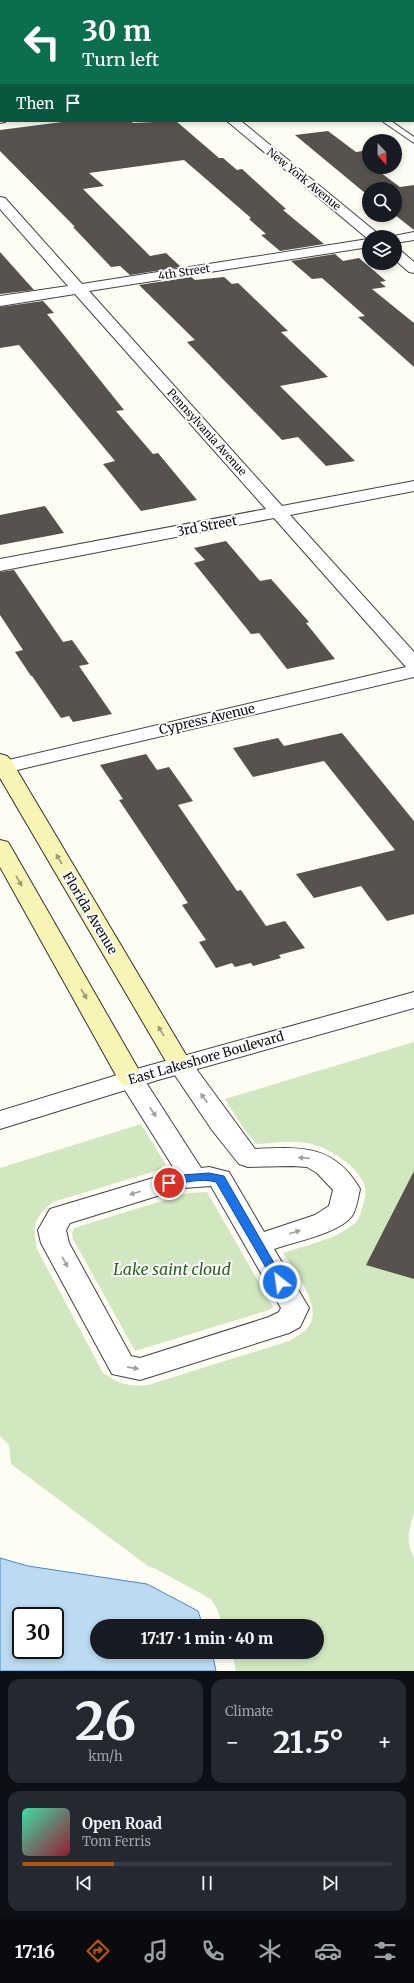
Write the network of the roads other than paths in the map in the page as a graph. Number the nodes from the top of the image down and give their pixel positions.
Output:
1 (234, 122) edge
2 (387, 122) edge
3 (414, 141) edge
4 (0, 202) edge
5 (366, 230) edge
6 (414, 236) edge
7 (402, 238) edge
8 (362, 244) edge
9 (402, 259) edge
10 (414, 269) edge
11 (78, 288) junction
12 (0, 301) edge
13 (414, 486) edge
14 (279, 512) junction
15 (0, 565) edge
16 (414, 664) edge
17 (414, 672) edge
18 (1, 765) edge
19 (0, 847) edge
20 (414, 1000) edge
21 (180, 1065) junction
22 (131, 1079) junction
23 (0, 1120) edge
24 (248, 1158) junction
25 (182, 1179) junction
26 (220, 1179) junction
27 (257, 1244) junction

1 - 5 street, New York Avenue
2 - 3 lane
4 - 11 street, Pennsylvania Avenue
6 - 7 street
8 - 11 street, 4th Street
9 - 10 street
11 - 12 street, 4th Street
11 - 14 street, Pennsylvania Avenue
13 - 14 street, 3rd Street
14 - 15 street, 3rd Street
14 - 16 street, Pennsylvania Avenue
17 - 18 street, Cypress Avenue
21 -> 18 main road, Florida Avenue
19 -> 22 main road
20 - 21 street, East Lakeshore Boulevard
21 - 22 street, East Lakeshore Boulevard
24 -> 21 street
22 - 23 street, East Lakeshore Boulevard
22 -> 25 street
24 - 26 street
27 -> 24 street
25 - 26 street
25 -> 27 street
26 - 27 street

